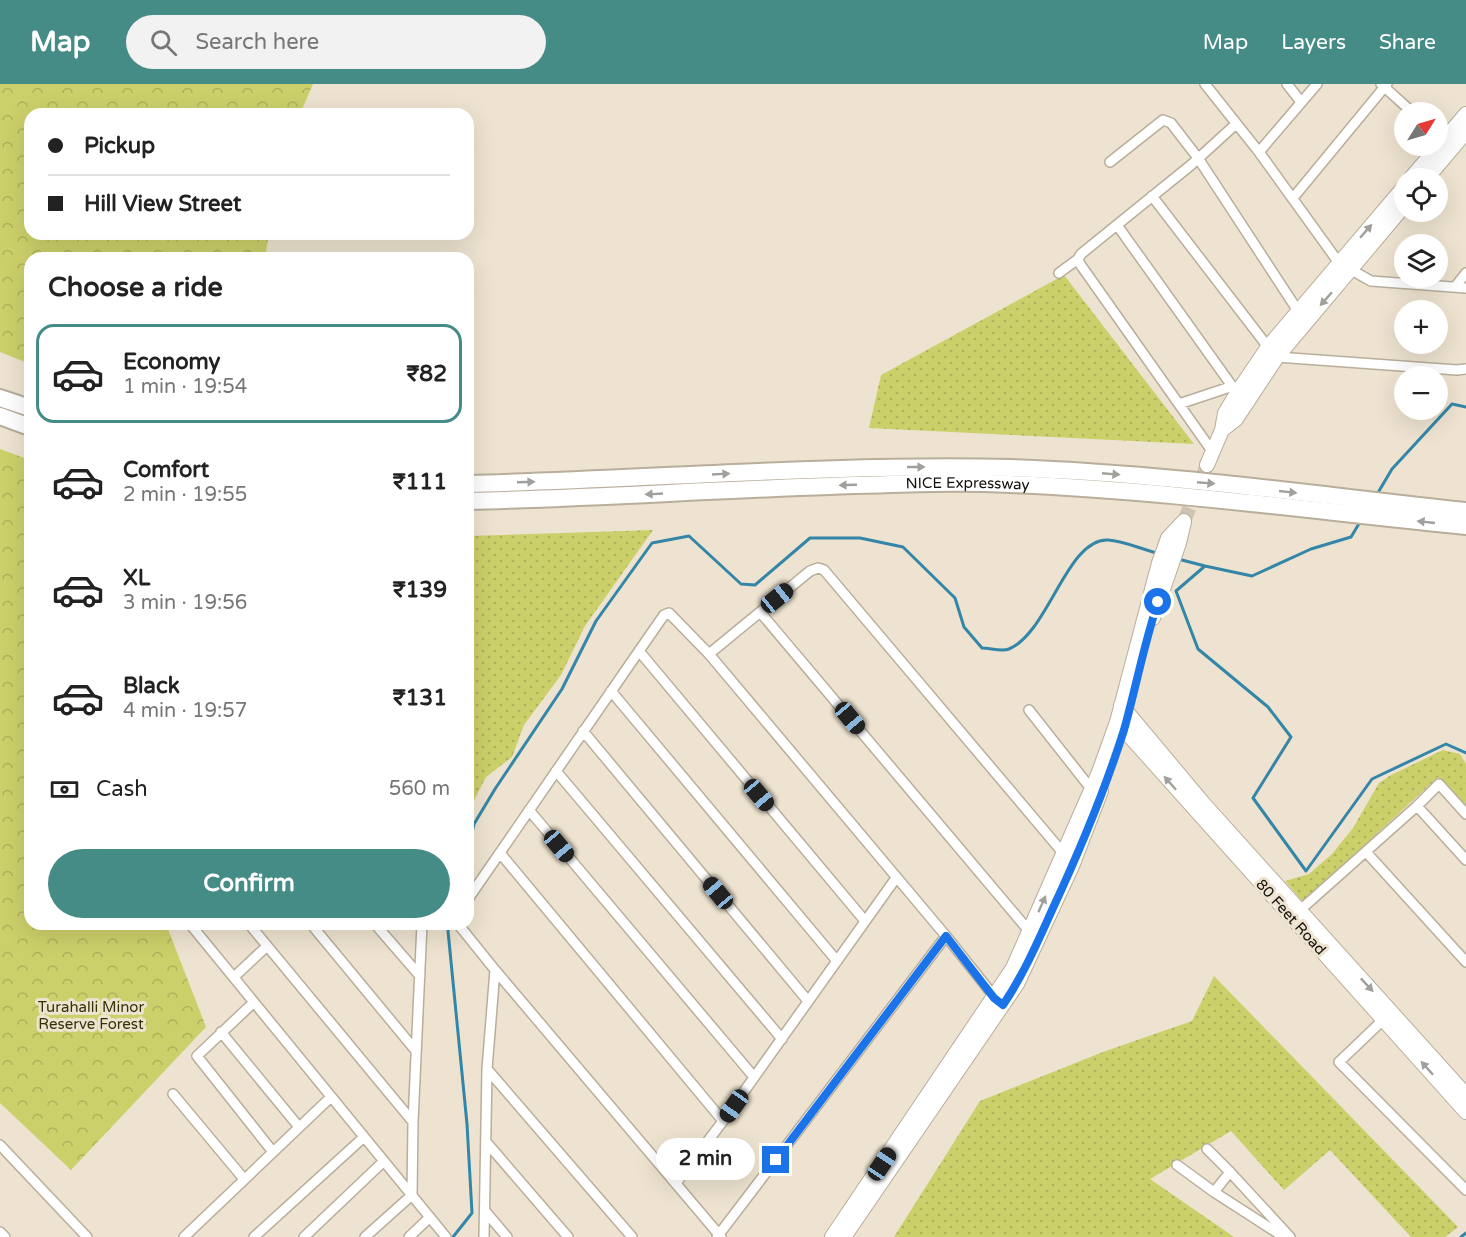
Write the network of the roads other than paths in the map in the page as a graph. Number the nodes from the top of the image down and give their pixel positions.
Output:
1 (1205, 84) edge
2 (1287, 84) edge
3 (1317, 84) edge
4 (1384, 85) edge
5 (1301, 102) junction
6 (1402, 102) edge
7 (1466, 114) edge
8 (1236, 124) junction
9 (1466, 132) edge
10 (1448, 137) edge
11 (1448, 140) edge
12 (1259, 152) junction
13 (1431, 156) edge
14 (1198, 159) junction
15 (1110, 162) dead end
16 (1420, 168) edge
17 (1152, 196) junction
18 (1293, 198) junction
19 (1394, 199) edge
20 (1394, 218) edge
21 (1117, 225) junction
22 (1078, 259) junction
23 (1339, 263) junction
24 (1352, 270) junction
25 (1059, 273) dead end
26 (1466, 273) edge
27 (1455, 287) junction
28 (1466, 288) edge
29 (1298, 311) junction
30 (1273, 352) junction
31 (1466, 369) edge
32 (1235, 390) junction
33 (0, 398) edge
34 (1179, 404) junction
35 (24, 406) edge
36 (0, 416) edge
37 (24, 425) edge
38 (1222, 430) junction
39 (1212, 451) junction
40 (1207, 465) tunnel mouth
41 (474, 484) edge
42 (474, 501) edge
43 (1387, 510) junction
44 (1466, 511) edge
45 (1466, 526) edge
46 (1174, 540) dead end
47 (760, 612) junction
48 (639, 651) junction
49 (709, 654) junction
50 (611, 691) junction
51 (1029, 710) dead end
52 (1122, 718) junction
53 (583, 731) junction
54 (556, 771) junction
55 (1092, 790) junction
56 (1417, 806) junction
57 (529, 810) junction
58 (1466, 814) edge
59 (1366, 852) junction
60 (500, 853) junction
61 (1064, 854) junction
62 (1466, 860) edge
63 (896, 878) junction
64 (474, 890) edge
65 (1299, 911) junction
66 (865, 921) junction
67 (195, 930) edge
68 (254, 930) edge
69 (316, 930) edge
70 (380, 930) edge
71 (422, 930) edge
72 (463, 930) edge
73 (1029, 932) junction
74 (946, 936) junction
75 (1466, 944) edge
76 (267, 946) junction
77 (1457, 952) junction
78 (837, 961) junction
79 (1466, 962) edge
80 (495, 970) junction
81 (420, 976) junction
82 (234, 977) junction
83 (808, 1001) junction
84 (999, 1002) junction
85 (253, 1003) junction
86 (1383, 1020) junction
87 (221, 1032) junction
88 (782, 1039) junction
89 (416, 1051) junction
90 (487, 1069) junction
91 (754, 1077) junction
92 (173, 1094) dead end
93 (1466, 1095) edge
94 (331, 1097) junction
95 (1466, 1112) edge
96 (723, 1121) junction
97 (413, 1122) junction
98 (299, 1127) junction
99 (364, 1137) junction
100 (487, 1143) junction
101 (0, 1145) edge
102 (1207, 1149) dead end
103 (273, 1152) junction
104 (384, 1161) junction
105 (1177, 1165) dead end
106 (1230, 1172) junction
107 (244, 1179) junction
108 (676, 1183) junction
109 (1466, 1190) edge
110 (1214, 1192) junction
111 (412, 1195) junction
112 (485, 1211) junction
113 (429, 1218) junction
114 (0, 1232) edge
115 (719, 1236) edge
116 (5, 1237) edge
117 (87, 1237) edge
118 (184, 1237) edge
119 (255, 1237) edge
120 (304, 1237) edge
121 (365, 1237) edge
122 (409, 1237) edge
123 (446, 1237) edge
124 (484, 1237) edge
125 (507, 1237) edge
126 (568, 1237) edge
127 (632, 1237) edge
128 (832, 1237) edge
129 (844, 1237) edge
130 (1284, 1237) edge
131 (1290, 1237) edge

1 - 8 street
2 - 5 street
3 - 5 street
4 - 6 street
4 - 18 street
5 - 12 street
7 - 10 main road
8 - 12 street
8 - 14 street
9 - 11 main road
12 - 18 street
13 - 16 main road
14 - 15 street
14 - 17 street
14 - 29 street
17 - 21 street
17 - 30 street
18 - 23 street
23 -> 19 main road
20 - 24 main road
21 - 22 street
21 - 32 street
22 - 25 street
22 - 34 street
23 - 24 street
23 - 29 main road
24 - 27 street
24 -> 30 main road
26 - 27 street
27 - 28 street
29 - 30 main road
30 - 31 street
30 - 32 main road
30 - 38 main road
32 - 34 street
32 - 38 main road
33 - 35 highway
34 - 39 street
36 - 37 highway
38 - 39 main road
39 - 40 main road
41 -> 43 highway, NICE Expressway
43 -> 42 highway, NICE Expressway
43 - 44 highway, NICE Expressway
45 -> 43 highway, NICE Expressway
46 - 52 main road
47 - 49 street
47 - 61 street
47 - 73 street
48 - 49 street
48 - 50 street
48 - 66 street
49 - 63 street
50 - 53 street
50 - 78 street
51 - 55 street
52 - 55 main road
52 - 65 main road, 80 Feet Road
52 - 84 main road
86 -> 52 main road, 80 Feet Road
53 - 54 street
53 - 83 street
54 - 57 street
54 - 88 street
55 - 61 main road
56 - 58 street
56 - 59 street
56 - 62 street
57 - 60 street
57 - 91 street
59 - 65 street
59 - 77 street
60 - 64 street
60 - 96 street
73 -> 61 main road
63 - 66 street
63 - 74 street
65 -> 93 main road, 80 Feet Road
66 - 78 street
67 - 82 street
68 - 76 street
69 - 89 street
70 - 81 street
71 - 81 street
72 - 80 street
73 - 84 main road
74 - 84 street
74 - 115 street
75 - 77 street
76 - 82 street
76 - 97 street
77 - 79 street
78 - 83 street
80 - 90 street
80 - 108 street
81 - 89 street
82 - 85 street
83 - 88 street
84 - 128 main road
84 - 129 main road
85 - 87 street
85 - 94 street
95 -> 86 main road, 80 Feet Road
86 - 109 street
87 - 98 street
87 - 103 street
88 - 91 street
89 - 97 street
90 - 100 street
90 - 127 street
91 - 96 street
92 - 107 street
94 - 98 street
94 - 99 street
96 - 108 street
97 - 111 street
98 - 103 street
99 - 104 street
99 - 119 street
100 - 112 street
100 - 126 street
101 - 117 street
102 - 106 street
103 - 107 street
104 - 111 street
104 - 120 street
105 - 110 street
106 - 110 street
106 - 131 street
107 - 118 street
108 - 115 street
110 - 130 street
111 - 113 street
111 - 121 street
112 - 124 street
112 - 125 street
113 - 122 street
113 - 123 street
114 - 116 street

